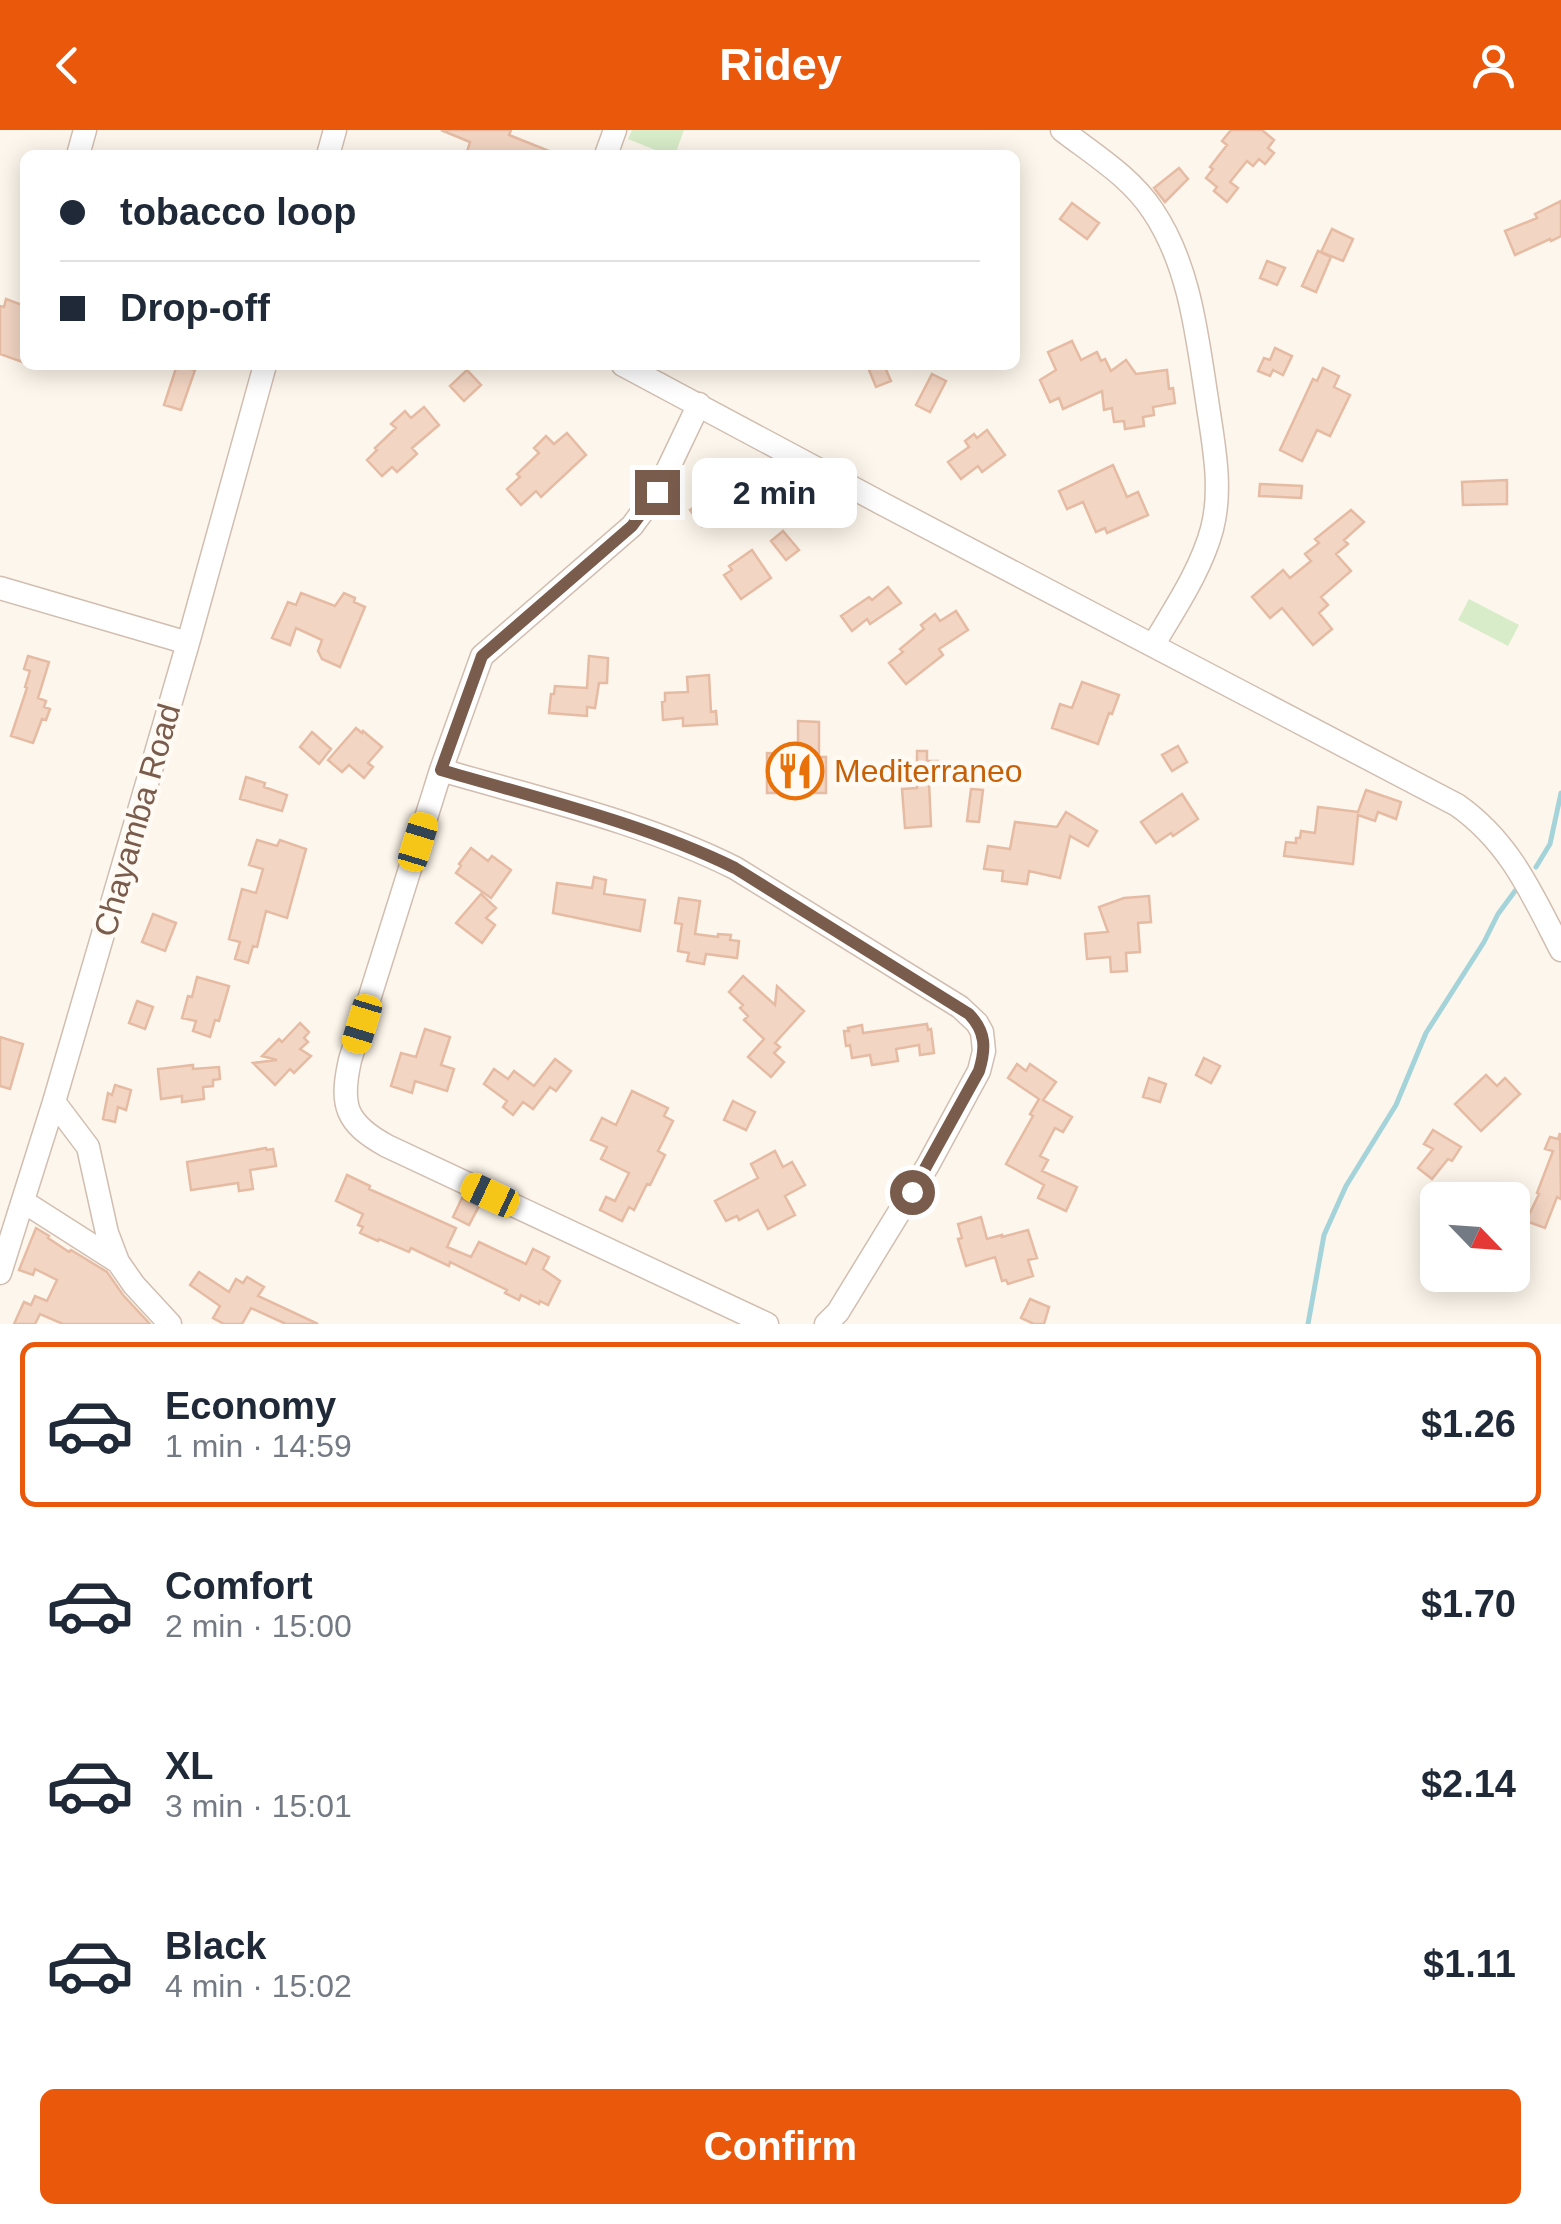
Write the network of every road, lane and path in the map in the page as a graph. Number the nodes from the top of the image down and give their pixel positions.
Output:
1 (1062, 130) edge
2 (264, 370) edge
3 (633, 370) edge
4 (699, 404) junction
5 (0, 588) edge
6 (188, 644) junction
7 (1154, 644) junction
8 (441, 770) junction
9 (1561, 950) edge
10 (54, 1102) junction
11 (24, 1202) junction
12 (118, 1262) junction
13 (0, 1273) edge
14 (170, 1324) edge
15 (767, 1324) edge
16 (826, 1324) edge

1 - 7 street
2 - 6 street, Chayamba Road
3 - 4 street
4 - 7 street
4 - 8 street
5 - 6 street
6 - 10 street, Chayamba Road
7 - 9 street
8 - 15 street
8 - 16 street
10 - 11 street, Chayamba Road
10 - 12 street
11 - 12 street
11 - 13 street, Chayamba Road
12 - 14 street

